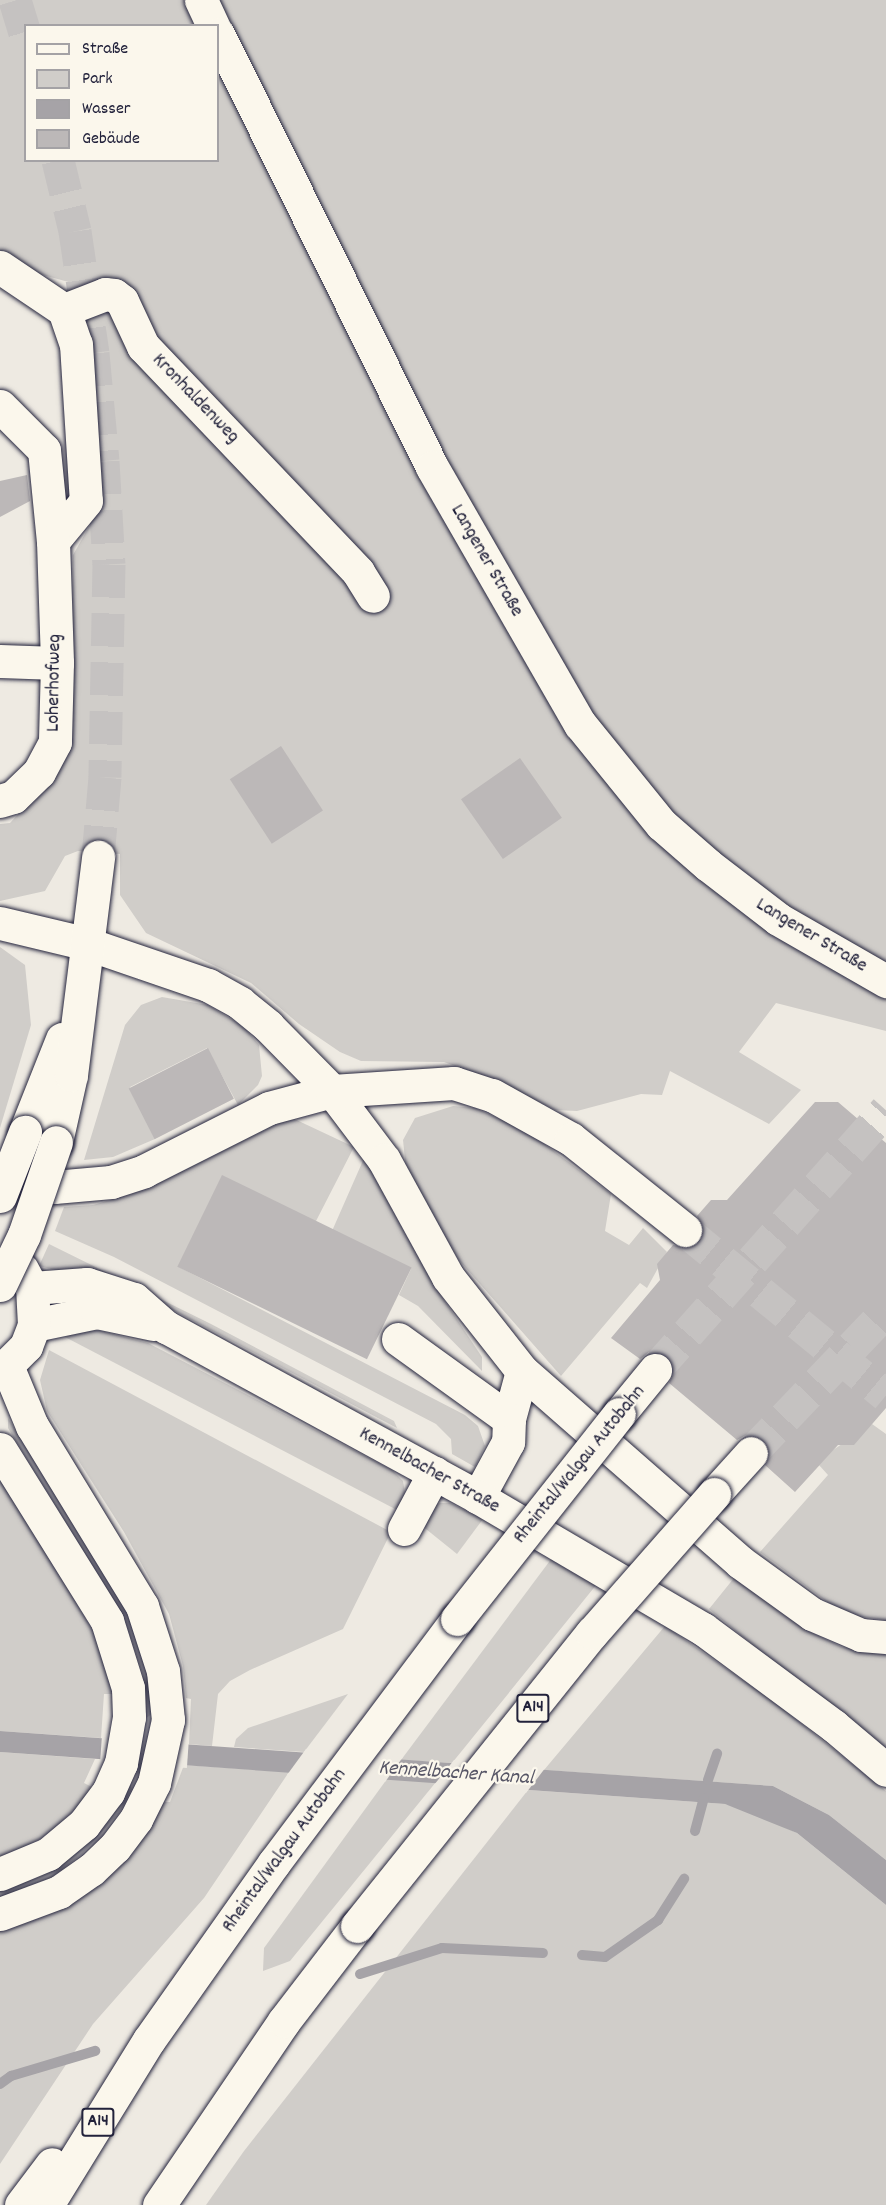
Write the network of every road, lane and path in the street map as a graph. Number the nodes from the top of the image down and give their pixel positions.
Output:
1 (201, 0) edge
2 (212, 24) edge
3 (219, 36) edge
4 (0, 267) edge
5 (64, 310) junction
6 (0, 406) edge
7 (53, 541) junction
8 (373, 596) dead end
9 (0, 661) edge
10 (57, 663) junction
11 (0, 801) edge
12 (98, 857) tunnel mouth
13 (0, 923) edge
14 (88, 945) junction
15 (886, 981) edge
16 (80, 992) junction
17 (332, 1091) junction
18 (0, 1171) edge
19 (0, 1196) edge
20 (685, 1230) tunnel mouth
21 (0, 1250) edge
22 (16, 1287) edge
23 (34, 1324) junction
24 (166, 1327) junction
25 (398, 1340) dead end
26 (4, 1370) edge
27 (655, 1370) tunnel mouth
28 (522, 1371) junction
29 (509, 1419) junction
30 (0, 1449) edge
31 (751, 1453) tunnel mouth
32 (434, 1473) junction
33 (478, 1497) junction
34 (404, 1530) dead end
35 (886, 1637) edge
36 (886, 1770) edge
37 (0, 1874) edge
38 (0, 1914) edge
39 (149, 2040) junction
40 (21, 2205) edge
41 (48, 2205) edge
42 (159, 2205) edge

1 - 2 main road
3 - 15 main road, Langener Straße
4 - 5 main road
5 - 7 main road
5 - 8 main road, Kronhaldenweg
6 - 7 main road, Loherhofweg
7 - 10 main road, Loherhofweg
9 - 10 main road
10 - 11 main road, Loherhofweg
12 - 14 main road
13 - 14 main road
14 - 16 main road
14 - 17 main road
16 - 19 main road, bridge
16 - 22 main road, bridge
17 - 18 main road
17 - 20 main road
17 - 28 main road
21 - 22 main road
22 - 23 main road
22 - 24 main road, Kennelbacher Straße
23 - 24 main road, Kennelbacher Straße
23 - 26 main road
24 - 32 main road, Kennelbacher Straße
25 - 29 main road
26 - 38 main road
27 - 39 main road, Rheintal/Walgau Autobahn / A14, bridge
28 - 29 main road
28 - 35 main road
29 - 33 main road
30 - 37 main road
31 - 42 main road, A14, bridge
32 - 33 main road, Kennelbacher Straße
32 - 34 main road
33 - 36 main road, Kennelbacher Straße
39 - 40 main road
39 - 41 main road, Rheintal/Walgau Autobahn / A14

